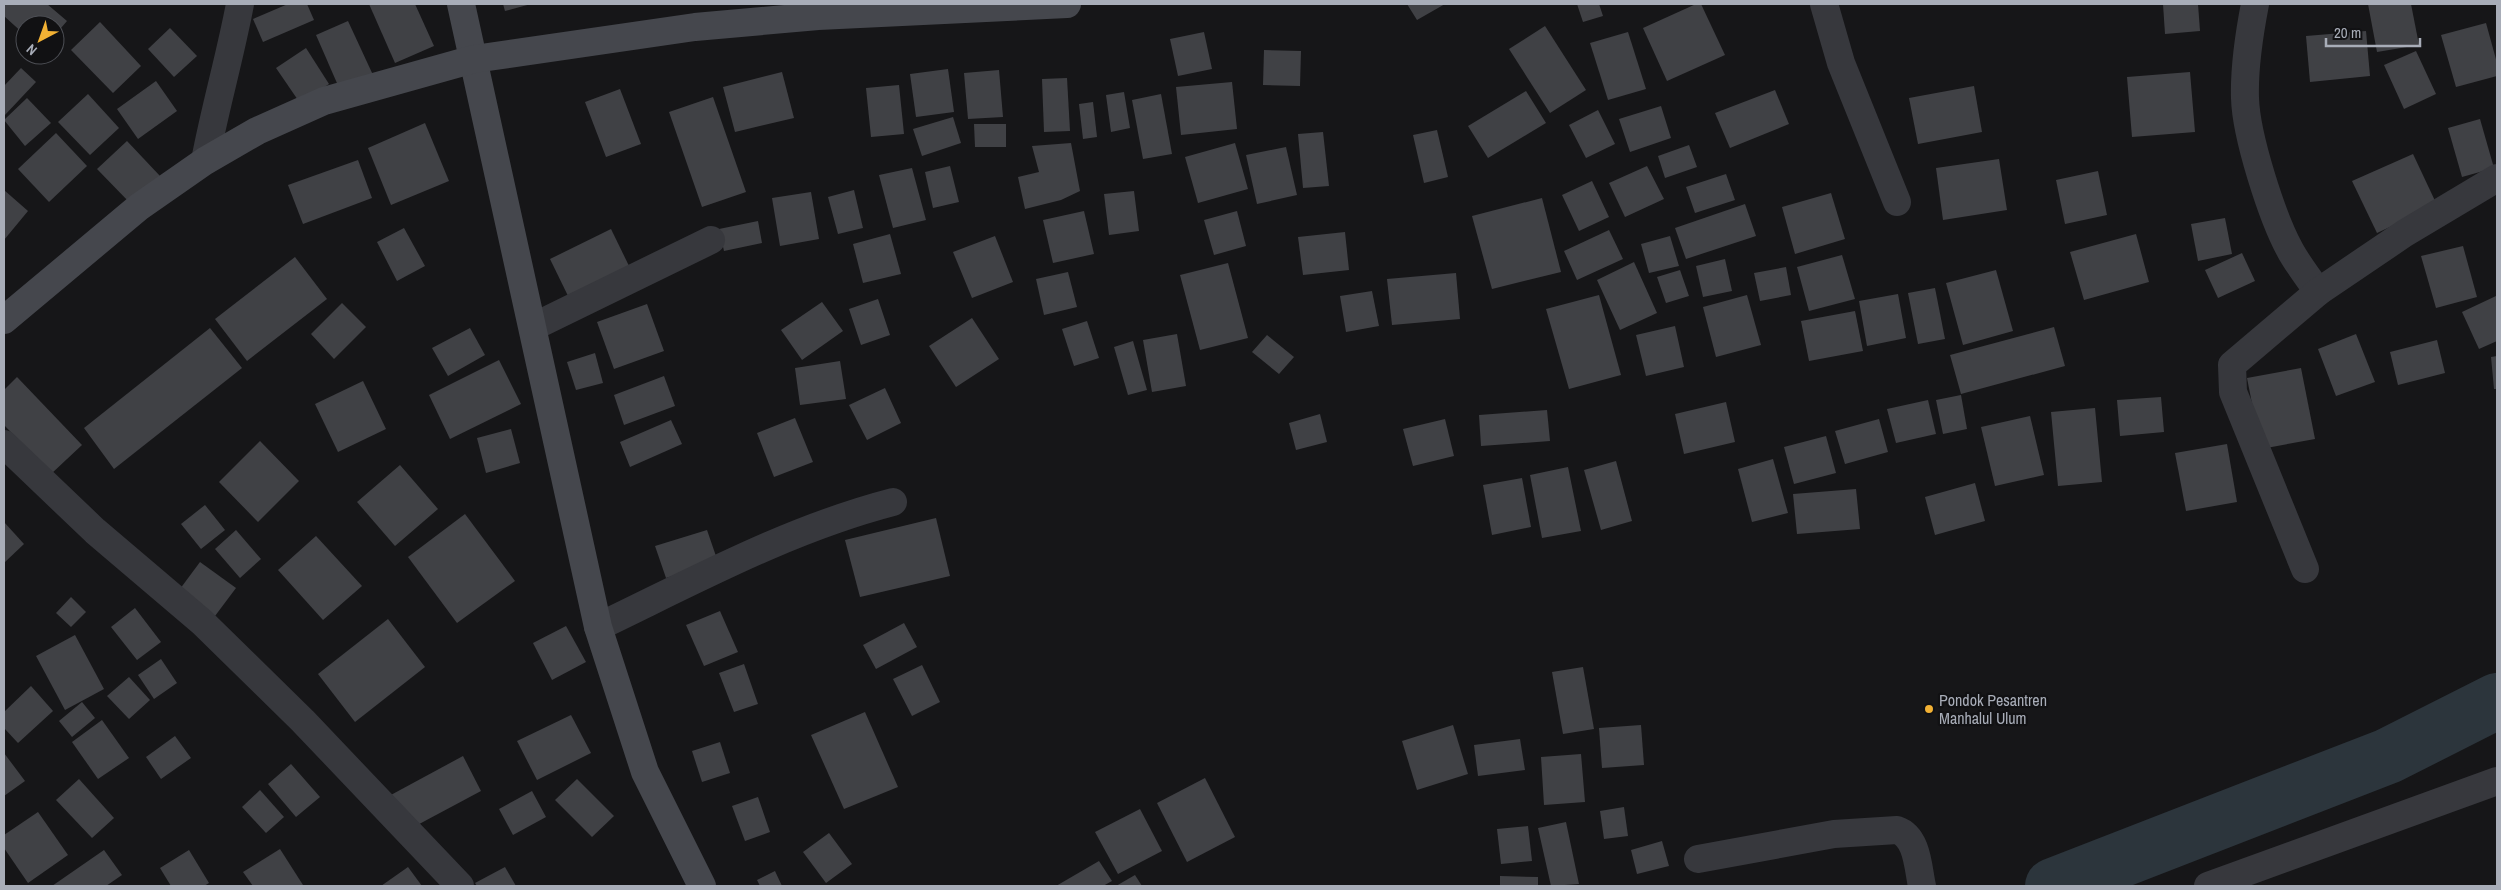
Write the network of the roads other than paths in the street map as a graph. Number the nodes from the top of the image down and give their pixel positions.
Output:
1 (240, 4) edge
2 (461, 4) edge
3 (1067, 4) edge
4 (1824, 4) edge
5 (2255, 4) edge
6 (474, 59) junction
7 (205, 161) junction
8 (2497, 178) edge
9 (1897, 202) dead end
10 (711, 240) dead end
11 (2318, 292) junction
12 (8, 314) edge
13 (532, 326) junction
14 (4, 444) edge
15 (893, 502) dead end
16 (2305, 569) dead end
17 (598, 627) junction
18 (2497, 781) edge
19 (1698, 859) dead end
20 (460, 886) edge
21 (702, 886) edge
22 (1922, 886) edge
23 (2208, 886) edge

1 - 7 street
2 - 6 street
3 - 6 street
4 - 9 street
5 - 11 street
6 - 7 street
6 - 13 street
7 - 12 street
8 - 11 street
10 - 13 street
11 - 16 street
13 - 17 street
14 - 20 street
15 - 17 street
17 - 21 street
18 - 23 street
19 - 22 street

